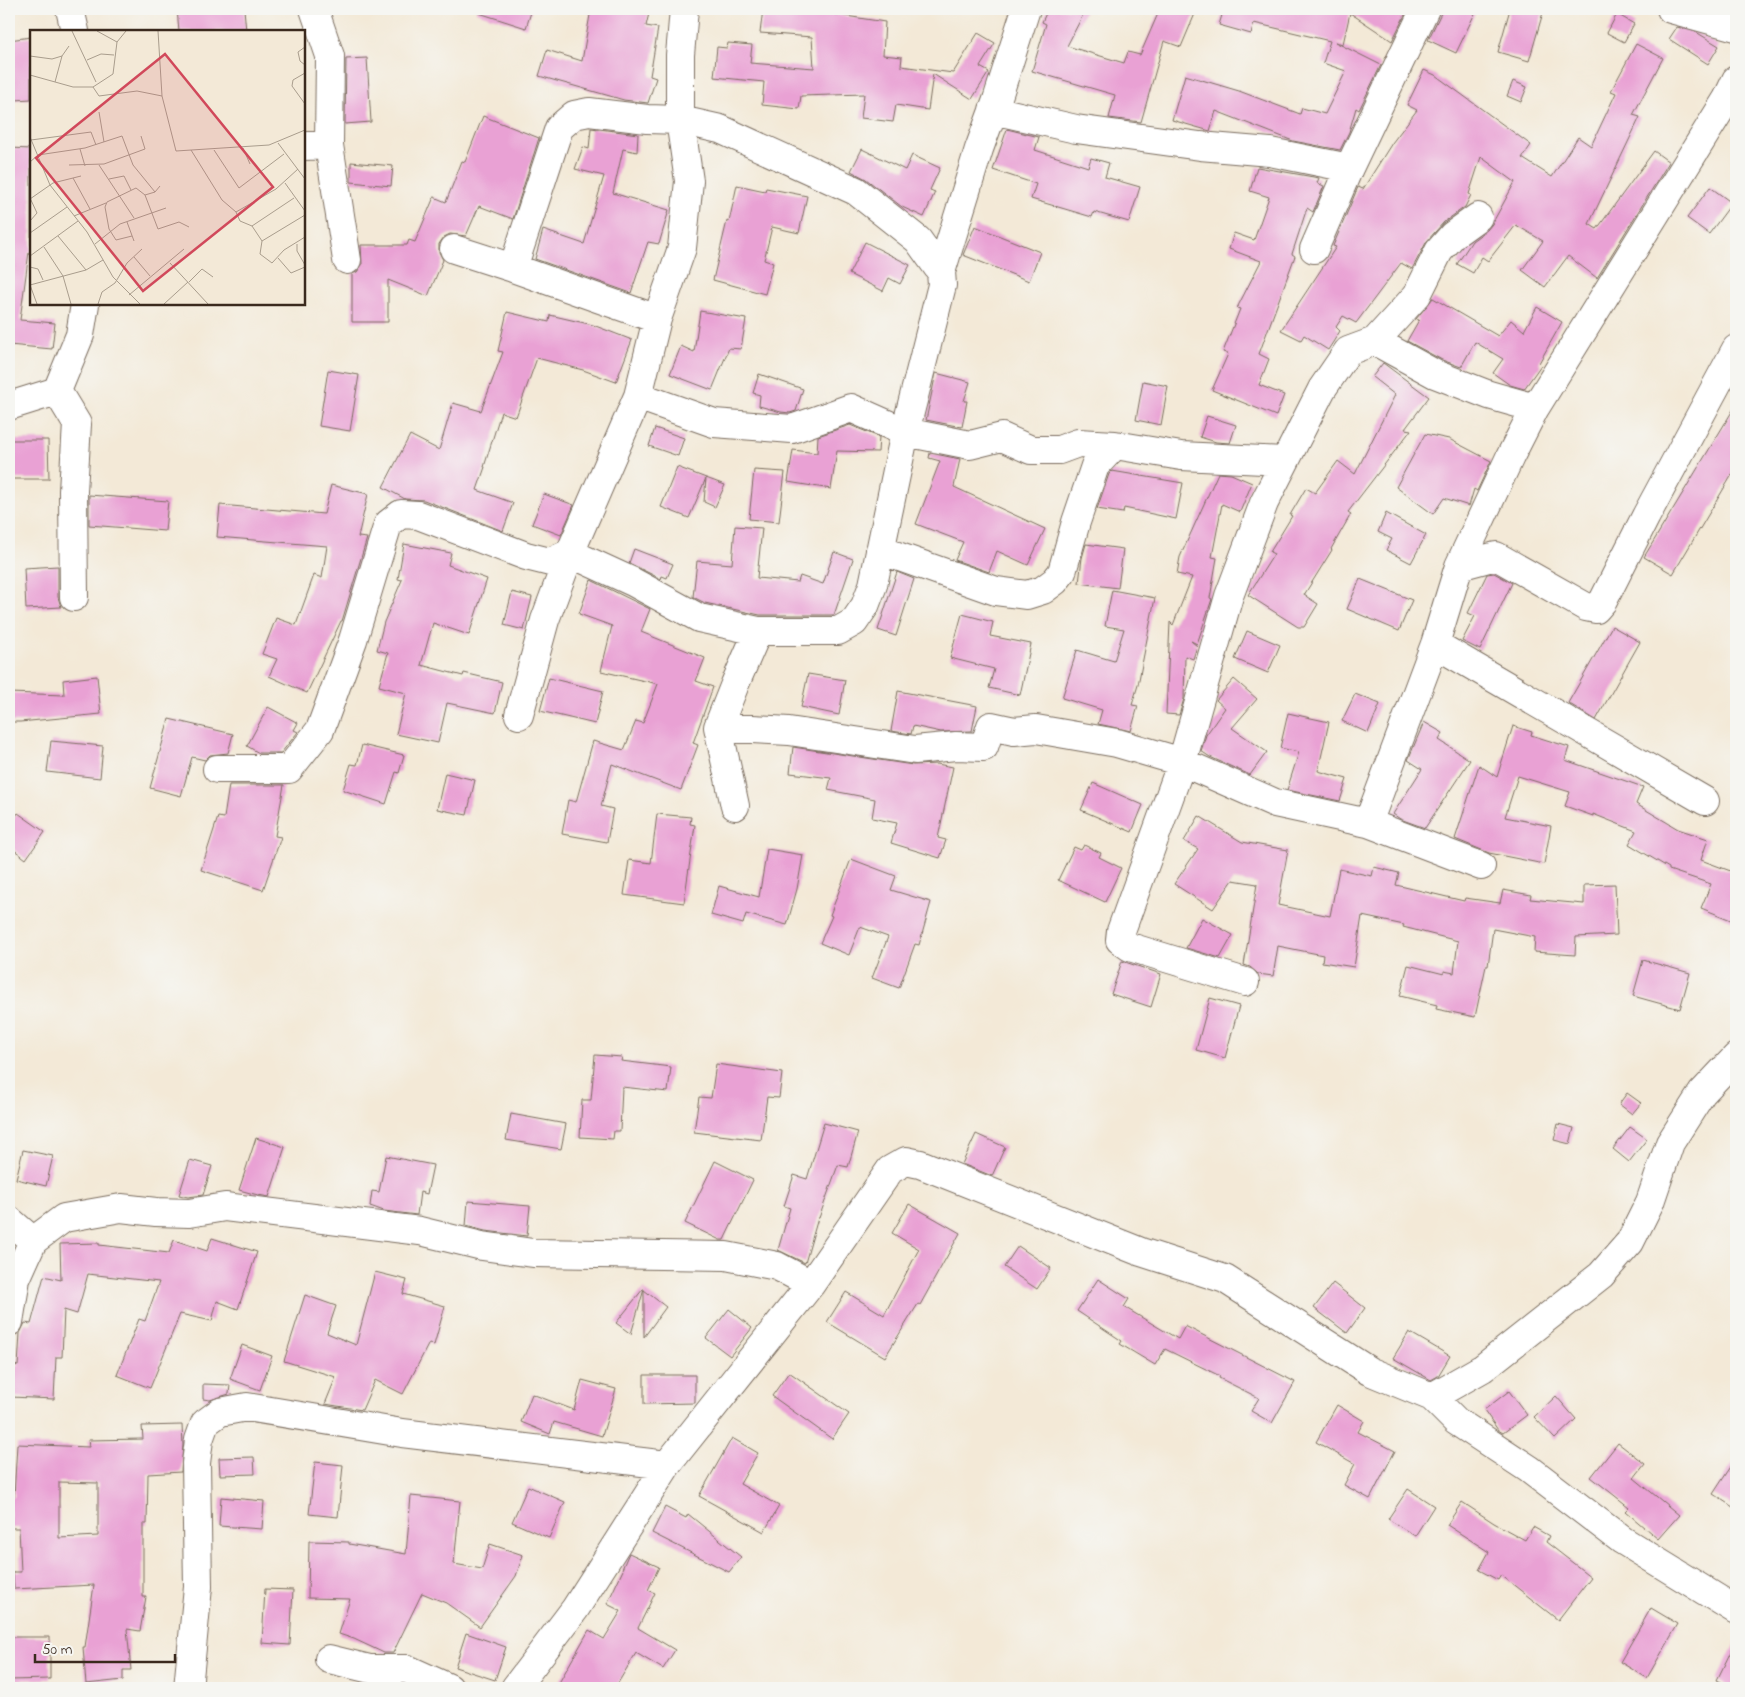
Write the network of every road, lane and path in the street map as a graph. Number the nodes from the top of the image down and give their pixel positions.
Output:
1 (70, 9) edge
2 (314, 9) edge
3 (684, 9) edge
4 (1026, 9) edge
5 (1426, 9) edge
6 (1671, 9) edge
7 (1736, 27) edge
8 (75, 30) edge
9 (1736, 80) edge
10 (993, 110) junction
11 (680, 120) junction
12 (316, 145) edge
13 (1349, 168) junction
14 (1478, 217) dead end
15 (454, 249) dead end
16 (1314, 249) dead end
17 (347, 260) dead end
18 (513, 268) junction
19 (941, 272) junction
20 (85, 305) edge
21 (657, 319) junction
22 (1375, 341) junction
23 (1736, 349) edge
24 (57, 391) junction
25 (638, 396) junction
26 (9, 406) edge
27 (1535, 408) junction
28 (905, 432) junction
29 (1115, 445) junction
30 (1286, 461) junction
31 (880, 550) junction
32 (570, 553) junction
33 (1459, 566) junction
34 (74, 597) dead end
35 (758, 631) junction
36 (1435, 644) junction
37 (519, 715) dead end
38 (718, 727) junction
39 (1182, 762) junction
40 (217, 769) dead end
41 (1705, 801) dead end
42 (735, 806) dead end
43 (1368, 823) junction
44 (1481, 866) dead end
45 (1245, 982) dead end
46 (1736, 1057) edge
47 (9, 1220) edge
48 (33, 1241) junction
49 (811, 1284) junction
50 (9, 1322) edge
51 (1432, 1397) junction
52 (667, 1465) junction
53 (1736, 1610) edge
54 (329, 1659) dead end
55 (188, 1688) edge
56 (448, 1688) edge
57 (515, 1688) edge

1 - 8 street
2 - 12 street
3 - 11 street
4 - 10 street
5 - 13 street
6 - 7 street
9 - 27 street
10 - 13 street
10 - 19 street
11 - 18 street
11 - 19 street
11 - 21 street
12 - 17 street
13 - 16 street
14 - 22 street
15 - 18 street
18 - 21 street
19 - 28 street
20 - 24 street
21 - 25 street
22 - 27 street
22 - 30 street
23 - 33 street
24 - 26 street
24 - 34 street
25 - 28 street
25 - 32 street
27 - 33 street
28 - 29 street
28 - 31 street
29 - 30 street
29 - 31 street
30 - 39 street
31 - 35 street
32 - 35 street
32 - 37 street
32 - 40 street
33 - 36 street
35 - 38 street
36 - 41 street
36 - 43 street
38 - 39 street
38 - 42 street
39 - 43 street
39 - 45 street
43 - 44 street
46 - 51 street
47 - 48 street
48 - 49 street
48 - 50 street
49 - 51 street
49 - 52 street
51 - 53 street
52 - 55 street
52 - 57 street
54 - 56 street

